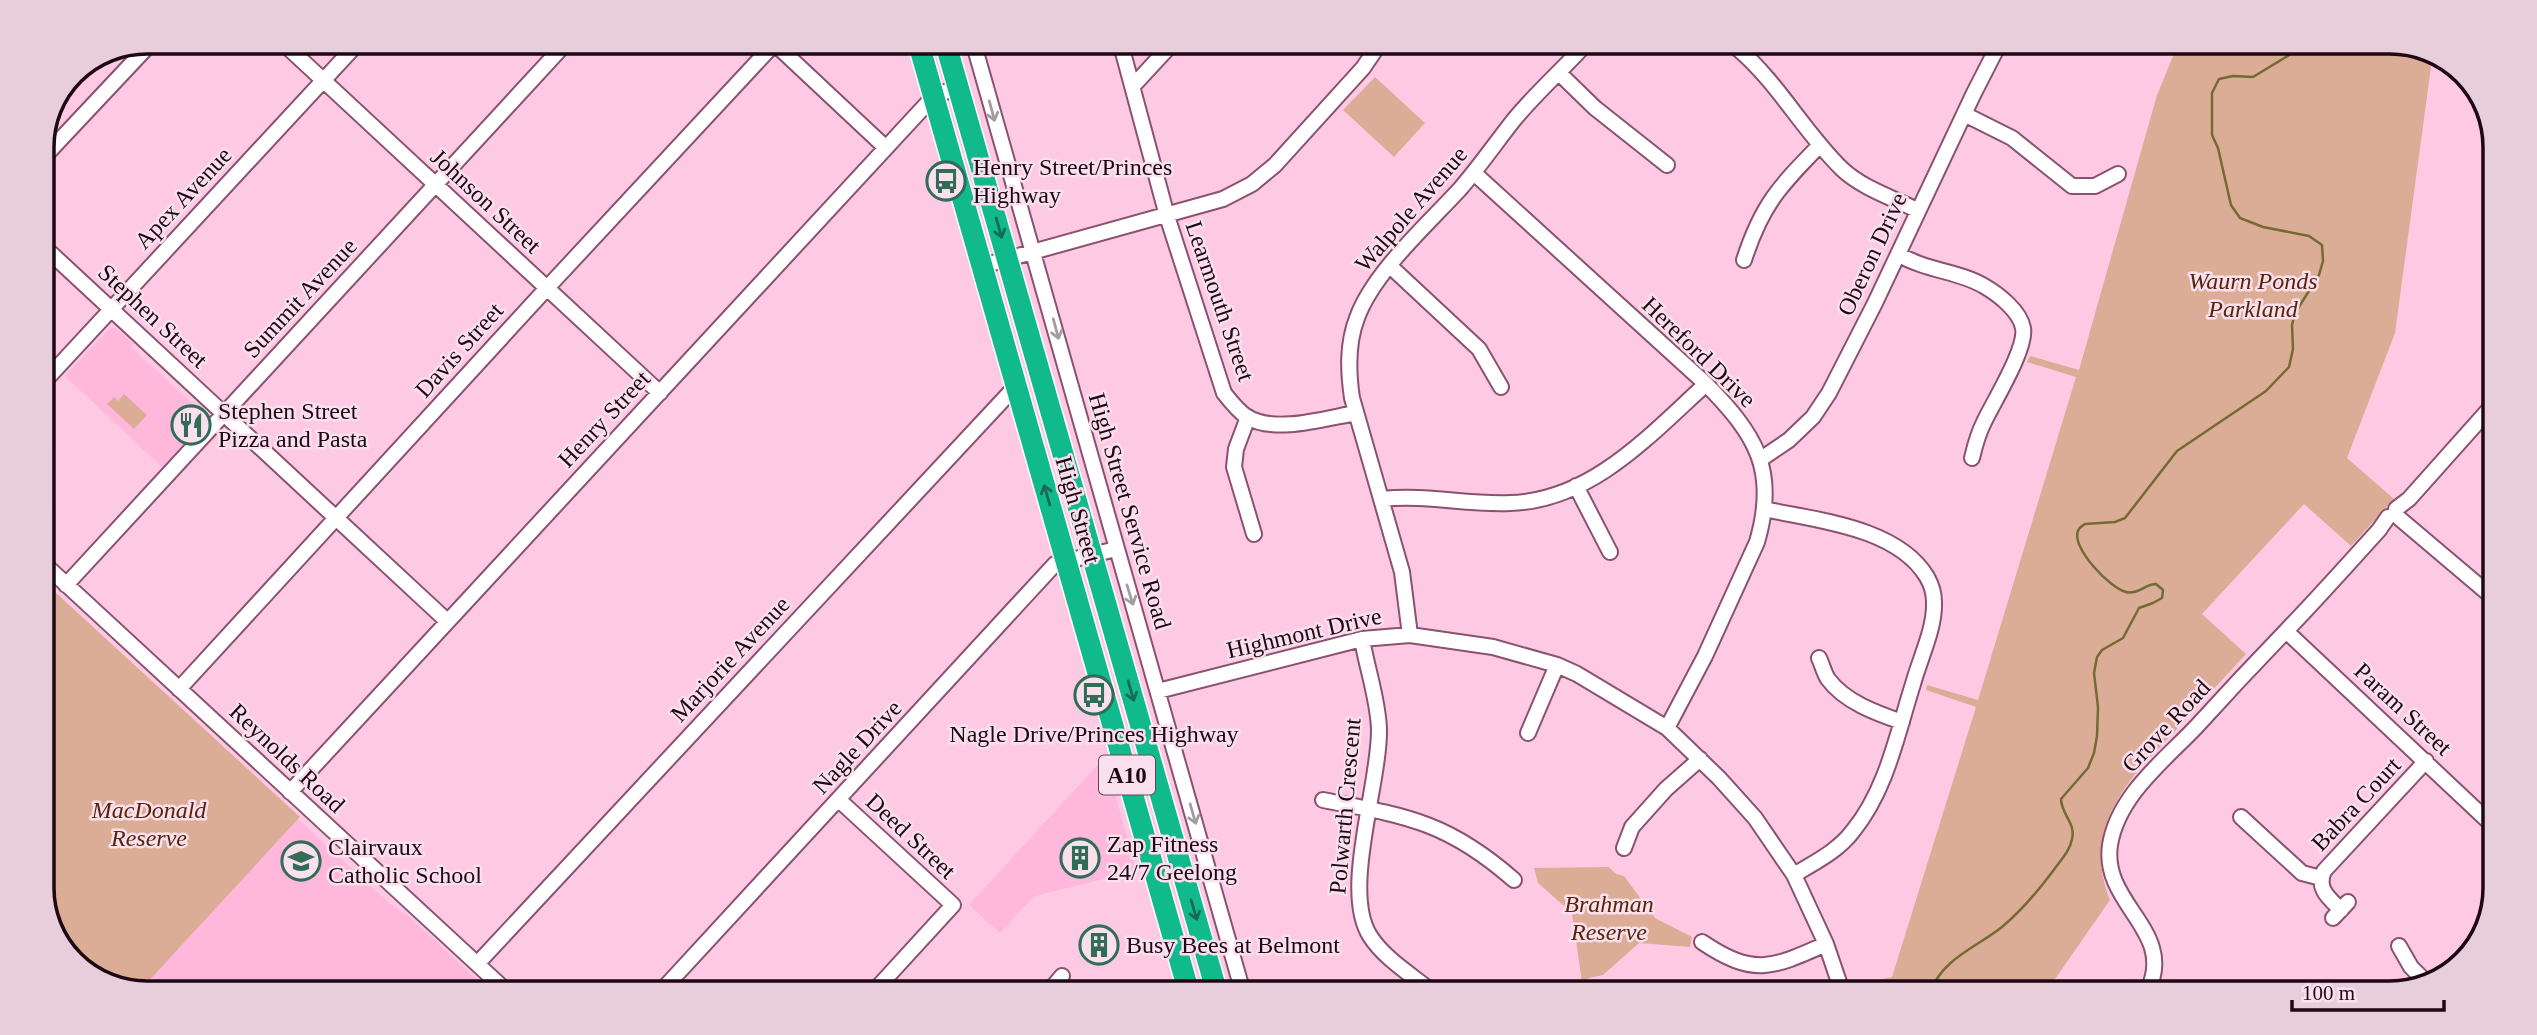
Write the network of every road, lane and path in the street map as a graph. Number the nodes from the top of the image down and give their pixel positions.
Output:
1 (294, 54) edge
2 (348, 54) edge
3 (556, 54) edge
4 (766, 54) edge
5 (786, 54) edge
6 (922, 54) edge
7 (949, 54) edge
8 (976, 54) edge
9 (1124, 54) edge
10 (1163, 54) edge
11 (1373, 54) edge
12 (1577, 54) edge
13 (1743, 54) edge
14 (1994, 54) edge
15 (140, 55) edge
16 (1559, 74) junction
17 (323, 81) junction
18 (1133, 86) junction
19 (959, 88) junction
20 (934, 96) junction
21 (1964, 114) junction
22 (1820, 145) junction
23 (54, 146) edge
24 (887, 148) junction
25 (1667, 165) dead end
26 (1474, 173) junction
27 (2118, 174) dead end
28 (435, 186) junction
29 (1917, 210) junction
30 (1167, 216) junction
31 (1035, 253) junction
32 (1898, 254) junction
33 (54, 256) edge
34 (1008, 259) junction
35 (1745, 260) dead end
36 (982, 266) junction
37 (1390, 266) junction
38 (547, 288) junction
39 (111, 309) junction
40 (54, 371) edge
41 (1706, 384) junction
42 (1016, 386) junction
43 (1501, 387) dead end
44 (660, 393) junction
45 (1356, 413) junction
46 (224, 414) junction
47 (2483, 416) edge
48 (1248, 417) junction
49 (1972, 458) dead end
50 (1761, 459) junction
51 (1577, 486) junction
52 (1382, 499) junction
53 (1764, 509) junction
54 (2395, 516) junction
55 (337, 518) junction
56 (1254, 534) dead end
57 (1116, 549) junction
58 (1610, 551) dead end
59 (1093, 555) junction
60 (1066, 561) junction
61 (54, 573) edge
62 (66, 584) junction
63 (2483, 589) edge
64 (447, 621) junction
65 (2286, 631) junction
66 (1410, 635) junction
67 (1362, 639) junction
68 (1819, 658) dead end
69 (1557, 665) junction
70 (179, 689) junction
71 (1158, 691) junction
72 (1902, 722) junction
73 (1667, 728) junction
74 (1528, 733) dead end
75 (1700, 759) junction
76 (2426, 761) junction
77 (290, 792) junction
78 (839, 800) junction
79 (1323, 800) dead end
80 (1369, 809) junction
81 (2483, 816) edge
82 (2241, 817) dead end
83 (1624, 848) dead end
84 (1794, 875) junction
85 (2321, 878) junction
86 (1514, 880) dead end
87 (2341, 910) dead end
88 (1702, 942) dead end
89 (1826, 943) junction
90 (2399, 946) dead end
91 (477, 964) junction
92 (1062, 976) dead end
93 (2420, 976) edge
94 (496, 981) edge
95 (670, 981) edge
96 (883, 981) edge
97 (1058, 981) edge
98 (1186, 981) edge
99 (1214, 981) edge
100 (1240, 981) edge
101 (1419, 981) edge
102 (1839, 981) edge
103 (2150, 981) edge

1 - 17 street, Johnson Street
2 - 17 street, Apex Avenue
3 - 28 street, Summit Avenue
4 - 38 street, Davis Street
5 - 24 street
6 - 20 highway, High Street / A10
7 - 19 highway, High Street / A10
8 -> 31 street, High Street Service Road
9 - 18 street, Learmouth Street
10 - 18 street
11 - 30 street
12 - 16 street, Walpole Avenue
13 - 22 street
14 - 21 street, Oberon Drive
15 - 23 street
16 - 25 street
16 - 26 street, Walpole Avenue
17 - 28 street, Johnson Street
17 - 39 street, Apex Avenue
18 - 30 street, Learmouth Street
19 - 20 street
19 -> 34 highway, High Street / A10
20 - 24 street, Henry Street
20 - 36 highway, High Street / A10
21 - 27 street
21 - 29 street, Oberon Drive
22 - 29 street
22 - 35 street
24 - 44 street, Henry Street
26 - 37 street, Walpole Avenue
26 - 41 street, Hereford Drive
28 - 38 street, Johnson Street
28 - 46 street, Summit Avenue
29 - 32 street, Oberon Drive
30 - 31 street
30 - 48 street, Learmouth Street
31 - 34 street
31 -> 57 street, High Street Service Road
32 - 49 street
32 - 50 street, Oberon Drive
33 - 39 street, Stephen Street
34 - 36 street
34 - 59 highway, High Street / A10
36 - 42 highway, High Street / A10
37 - 43 street
37 - 45 street, Walpole Avenue
38 - 44 street, Johnson Street
38 - 55 street, Davis Street
39 - 40 street, Apex Avenue
39 - 46 street, Stephen Street
41 - 50 street, Hereford Drive
41 - 51 street
60 -> 42 highway, High Street / A10
42 - 91 street, Marjorie Avenue
44 - 64 street, Henry Street
45 - 48 street, Learmouth Street
45 - 52 street, Walpole Avenue
46 - 55 street, Stephen Street
46 - 62 street, Summit Avenue
47 - 54 street, Grove Road
48 - 56 street
50 - 53 street, Hereford Drive
51 - 52 street
51 - 58 street
52 - 66 street, Walpole Avenue
53 - 72 street
53 - 73 street, Hereford Drive
54 - 63 street
54 - 65 street, Grove Road
55 - 64 street, Stephen Street
55 - 70 street, Davis Street
57 - 59 street, High Street
57 -> 71 street, High Street Service Road
59 - 60 street, Nagle Drive
59 -> 99 highway, High Street / A10
60 - 78 street, Nagle Drive
60 - 98 highway, High Street / A10
61 - 62 street, Reynolds Road
62 - 70 street, Reynolds Road
64 - 77 street, Henry Street
65 - 76 street, Param Street
65 - 103 street, Grove Road
66 - 67 street, Highmont Drive
66 - 69 street, Highmont Drive
67 - 71 street, Highmont Drive
67 - 80 street, Polwarth Crescent
68 - 72 street
69 - 73 street, Highmont Drive
69 - 74 street
70 - 77 street, Reynolds Road
71 -> 100 street, High Street Service Road
72 - 84 street
73 - 75 street, Highmont Drive
75 - 83 street
75 - 84 street, Highmont Drive
76 - 81 street, Param Street
76 - 85 street, Babra Court
77 - 91 street, Reynolds Road
78 - 95 street, Nagle Drive
78 - 96 street, Deed Street
79 - 80 street
80 - 86 street
80 - 101 street, Polwarth Crescent
82 - 85 street, Babra Court
84 - 89 street, Highmont Drive
85 - 87 street, Babra Court
88 - 89 street
89 - 102 street, Highmont Drive
90 - 93 street
91 - 94 street, Reynolds Road
92 - 97 street

